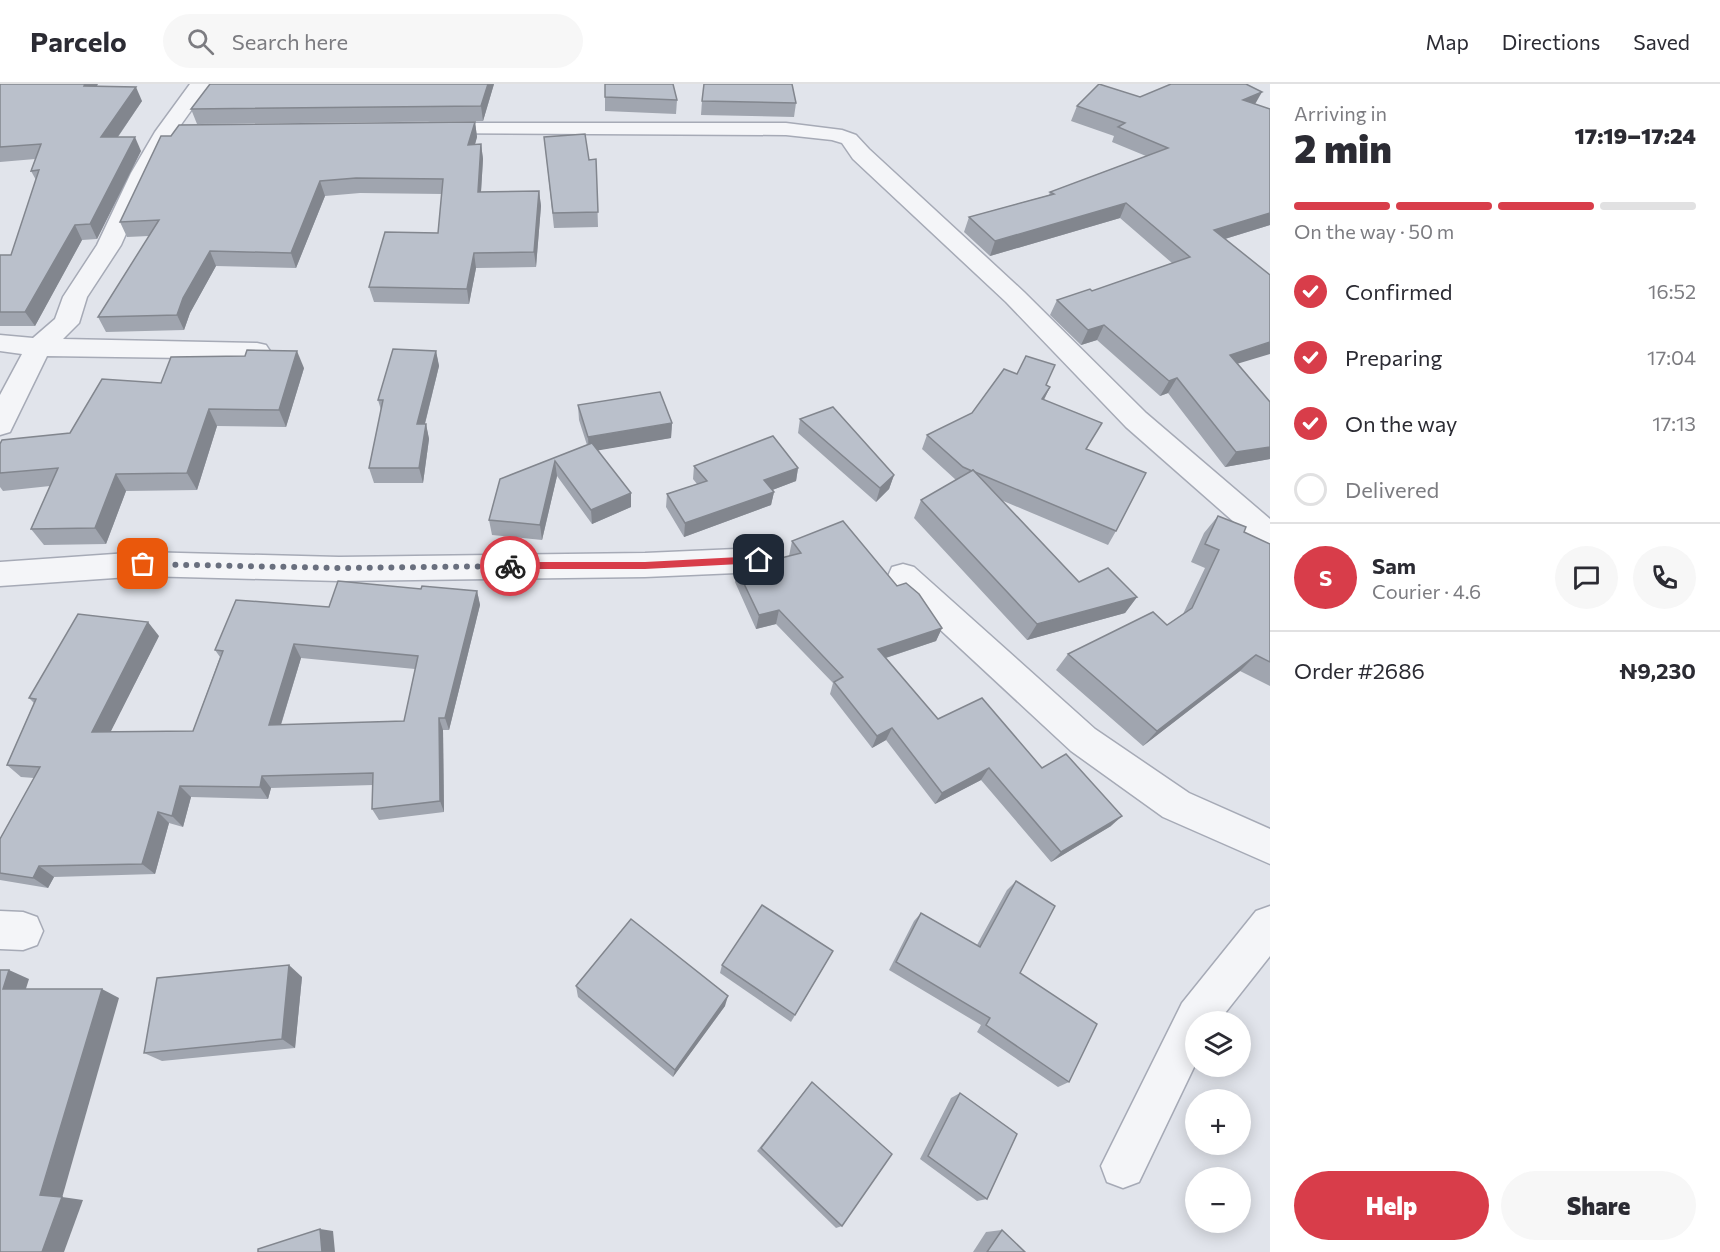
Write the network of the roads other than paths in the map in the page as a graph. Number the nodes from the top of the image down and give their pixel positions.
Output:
1 (200, 84) edge
2 (411, 129) edge
3 (165, 132) junction
4 (242, 132) edge
5 (0, 343) edge
6 (39, 347) junction
7 (257, 351) edge
8 (0, 425) edge
9 (1270, 536) edge
10 (759, 560) dead end
11 (0, 574) edge
12 (903, 576) dead end
13 (1270, 847) edge
14 (1270, 925) edge
15 (1123, 1166) dead end

1 - 3 street
2 - 9 street
3 - 4 street
3 - 6 street
5 - 6 street
6 - 7 street
6 - 8 street
10 - 11 street
12 - 13 street
14 - 15 street

